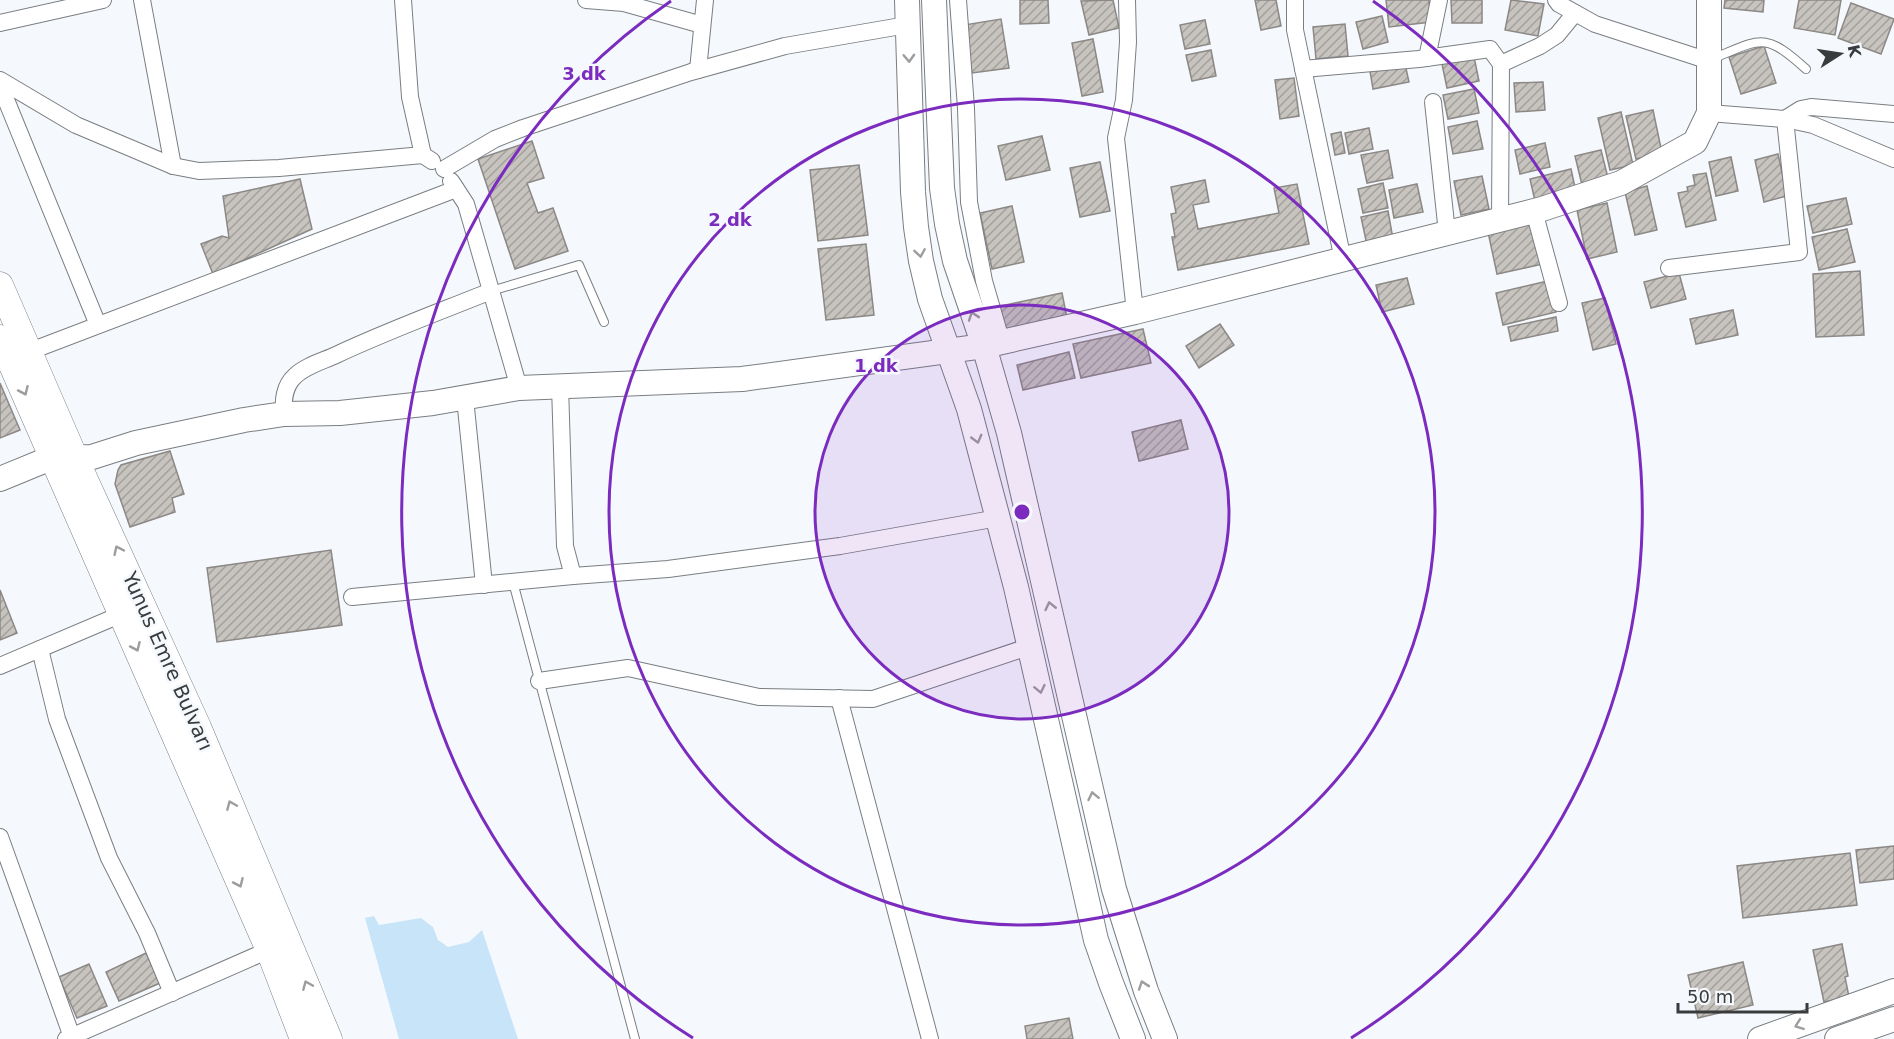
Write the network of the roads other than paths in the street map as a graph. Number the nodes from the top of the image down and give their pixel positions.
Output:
1 (103, 0) edge
2 (142, 0) edge
3 (403, 0) edge
4 (586, 0) edge
5 (705, 0) edge
6 (907, 0) edge
7 (934, 0) edge
8 (958, 0) edge
9 (1126, 0) edge
10 (1295, 0) edge
11 (1439, 0) edge
12 (1556, 0) edge
13 (1709, 0) edge
14 (1575, 13) junction
15 (0, 23) edge
16 (907, 25) junction
17 (702, 26) junction
18 (1427, 58) junction
19 (1709, 61) junction
20 (1501, 64) junction
21 (1304, 69) junction
22 (1806, 69) dead end
23 (698, 70) junction
24 (0, 83) edge
25 (1433, 102) dead end
26 (1709, 113) junction
27 (1894, 114) edge
28 (1785, 119) junction
29 (423, 155) junction
30 (1894, 159) edge
31 (173, 166) junction
32 (444, 169) junction
33 (456, 189) junction
34 (1534, 211) junction
35 (1500, 220) junction
36 (1447, 233) junction
37 (1343, 260) junction
38 (1669, 268) dead end
39 (0, 285) edge
40 (491, 291) junction
41 (1559, 303) dead end
42 (1135, 312) junction
43 (604, 322) dead end
44 (98, 325) junction
45 (0, 338) edge
46 (993, 345) junction
47 (948, 351) junction
48 (28, 352) junction
49 (560, 386) junction
50 (519, 388) junction
51 (465, 398) junction
52 (284, 414) junction
53 (63, 458) junction
54 (0, 479) edge
55 (998, 518) junction
56 (573, 576) junction
57 (513, 582) junction
58 (484, 585) junction
59 (352, 597) dead end
60 (122, 614) junction
61 (1031, 646) junction
62 (40, 649) junction
63 (0, 666) edge
64 (539, 681) junction
65 (839, 698) junction
66 (0, 837) edge
67 (269, 950) junction
68 (172, 993) junction
69 (1884, 995) edge
70 (1842, 1010) junction
71 (1890, 1027) edge
72 (1849, 1037) edge
73 (69, 1038) edge
74 (303, 1039) edge
75 (329, 1039) edge
76 (635, 1039) edge
77 (930, 1039) edge
78 (1133, 1039) edge
79 (1165, 1039) edge
80 (1760, 1039) edge

1 - 15 street
2 - 31 street
3 - 29 street
4 - 17 street
5 - 17 street
6 - 16 main road
46 -> 7 main road
8 - 46 street
9 - 42 street
10 - 21 street
11 - 18 street
12 - 14 street
13 - 19 main road
14 - 19 street
14 - 20 street
16 - 23 street
16 -> 47 main road
17 - 23 street
18 - 20 street
18 - 21 street
19 - 22 lane
19 - 26 main road
20 - 35 street
21 - 37 street
23 - 32 street
24 - 31 street
24 - 44 street
25 - 36 street
26 - 28 street
26 - 34 main road
27 - 28 street
28 - 30 street
28 - 38 street
29 - 31 street
29 - 32 street
32 - 33 street
33 - 40 street
33 - 44 street
34 - 35 main road
34 - 41 street
35 - 36 main road
36 - 37 main road
37 - 42 main road
39 - 48 main road, Yunus Emre Bulvarı
40 - 43 lane
40 - 50 street
40 - 52 street
42 - 46 main road
44 - 48 street
45 -> 53 main road, Yunus Emre Bulvarı
46 - 47 main road
79 -> 46 main road
47 - 49 main road
47 -> 55 main road
48 - 53 main road, Yunus Emre Bulvarı
49 - 50 main road
49 - 56 street
50 - 51 main road
51 - 52 main road
51 - 58 street
52 - 53 main road
53 - 54 main road
53 - 60 main road, Yunus Emre Bulvarı
75 -> 53 main road, Yunus Emre Bulvarı
55 - 56 street
55 - 61 main road
56 - 57 street
57 - 58 street
57 - 64 lane
58 - 59 street
60 - 62 street
60 -> 67 main road, Yunus Emre Bulvarı
61 - 65 street
61 -> 78 main road
62 - 63 street
62 - 68 street
64 - 65 street
64 - 76 lane
65 - 77 street
66 - 73 street
67 - 68 street
67 - 74 main road, Yunus Emre Bulvarı
68 - 73 street
69 - 70 main road
69 - 71 main road
70 - 72 main road
70 -> 80 main road
71 - 72 main road

